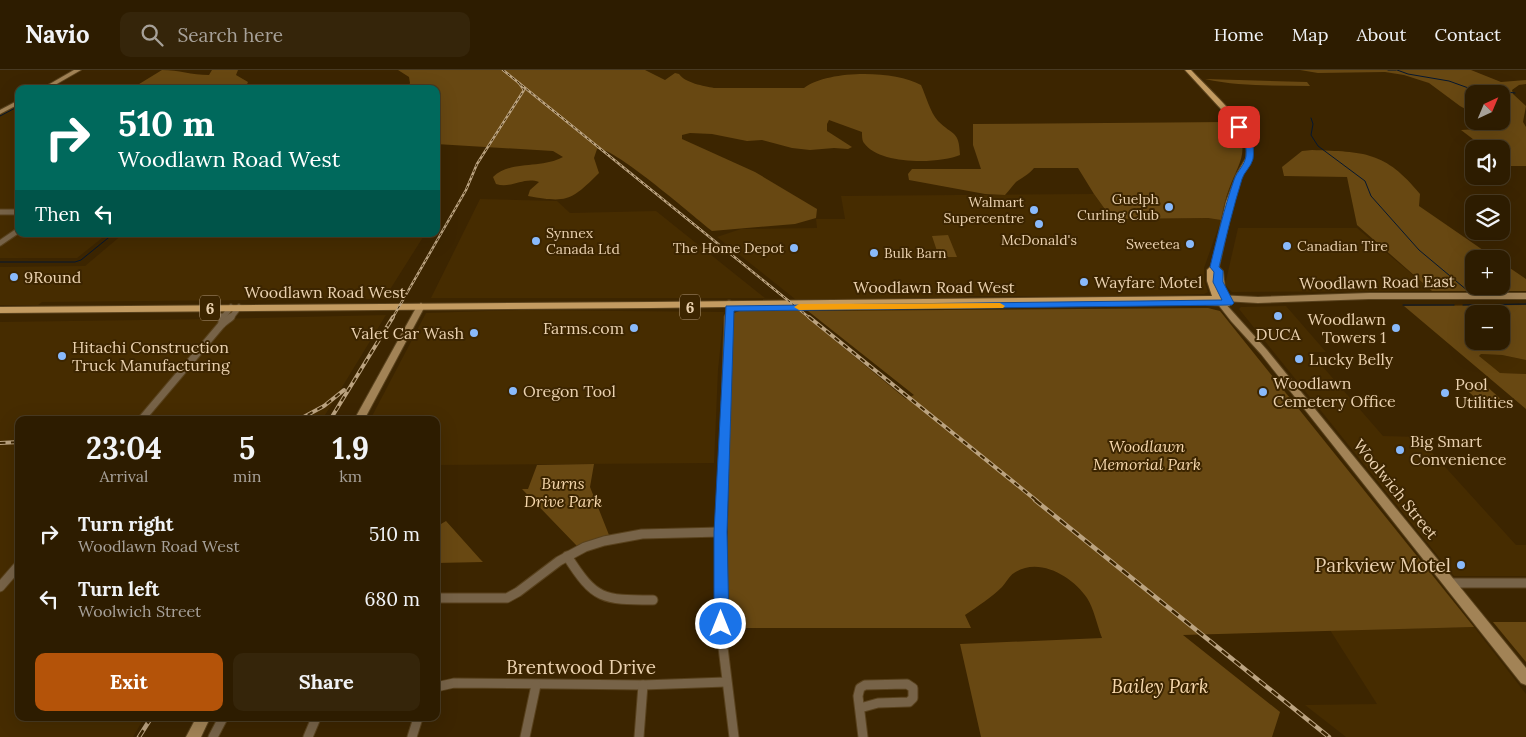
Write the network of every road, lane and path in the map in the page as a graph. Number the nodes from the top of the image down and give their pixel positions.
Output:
1 (78, 70) edge
2 (1188, 70) edge
3 (51, 85) edge
4 (15, 104) edge
5 (0, 112) edge
6 (0, 212) edge
7 (15, 212) edge
8 (15, 233) edge
9 (0, 243) edge
10 (1526, 296) edge
11 (1223, 301) junction
12 (729, 305) junction
13 (421, 306) junction
14 (235, 307) junction
15 (0, 310) edge
16 (144, 416) edge
17 (361, 416) edge
18 (721, 532) junction
19 (567, 556) junction
20 (15, 570) edge
21 (1450, 583) junction
22 (1526, 583) edge
23 (0, 587) edge
24 (440, 598) edge
25 (653, 600) dead end
26 (1526, 679) edge
27 (726, 682) junction
28 (643, 684) junction
29 (440, 685) edge
30 (536, 685) junction
31 (860, 708) junction
32 (201, 721) edge
33 (221, 721) edge
34 (315, 721) edge
35 (417, 721) edge
36 (192, 737) edge
37 (213, 737) edge
38 (308, 737) edge
39 (412, 737) edge
40 (525, 737) edge
41 (639, 737) edge
42 (734, 737) edge
43 (863, 737) edge

1 - 3 main road
2 - 11 main road, Woolwich Street
4 - 5 main road
6 - 7 street
8 - 9 street
10 - 11 main road, Woodlawn Road East
11 - 12 main road, Woodlawn Road West / 6
11 - 21 main road, Woolwich Street
12 - 13 main road, Woodlawn Road West / 6
12 - 18 street
13 - 14 main road, Woodlawn Road West / 6
13 - 17 main road
14 - 15 main road, Woodlawn Road West / 6
14 - 16 street
18 - 19 street
18 - 27 street
19 - 24 street
19 - 25 street
20 - 23 street
21 - 22 street
21 - 26 main road, Woolwich Street
27 - 28 street, Brentwood Drive
27 - 42 street
28 - 30 street, Brentwood Drive
28 - 41 street
29 - 30 street, Brentwood Drive
30 - 40 street
31 - 31 street
31 - 43 street
32 - 36 main road
33 - 37 street
34 - 38 street
35 - 39 street

